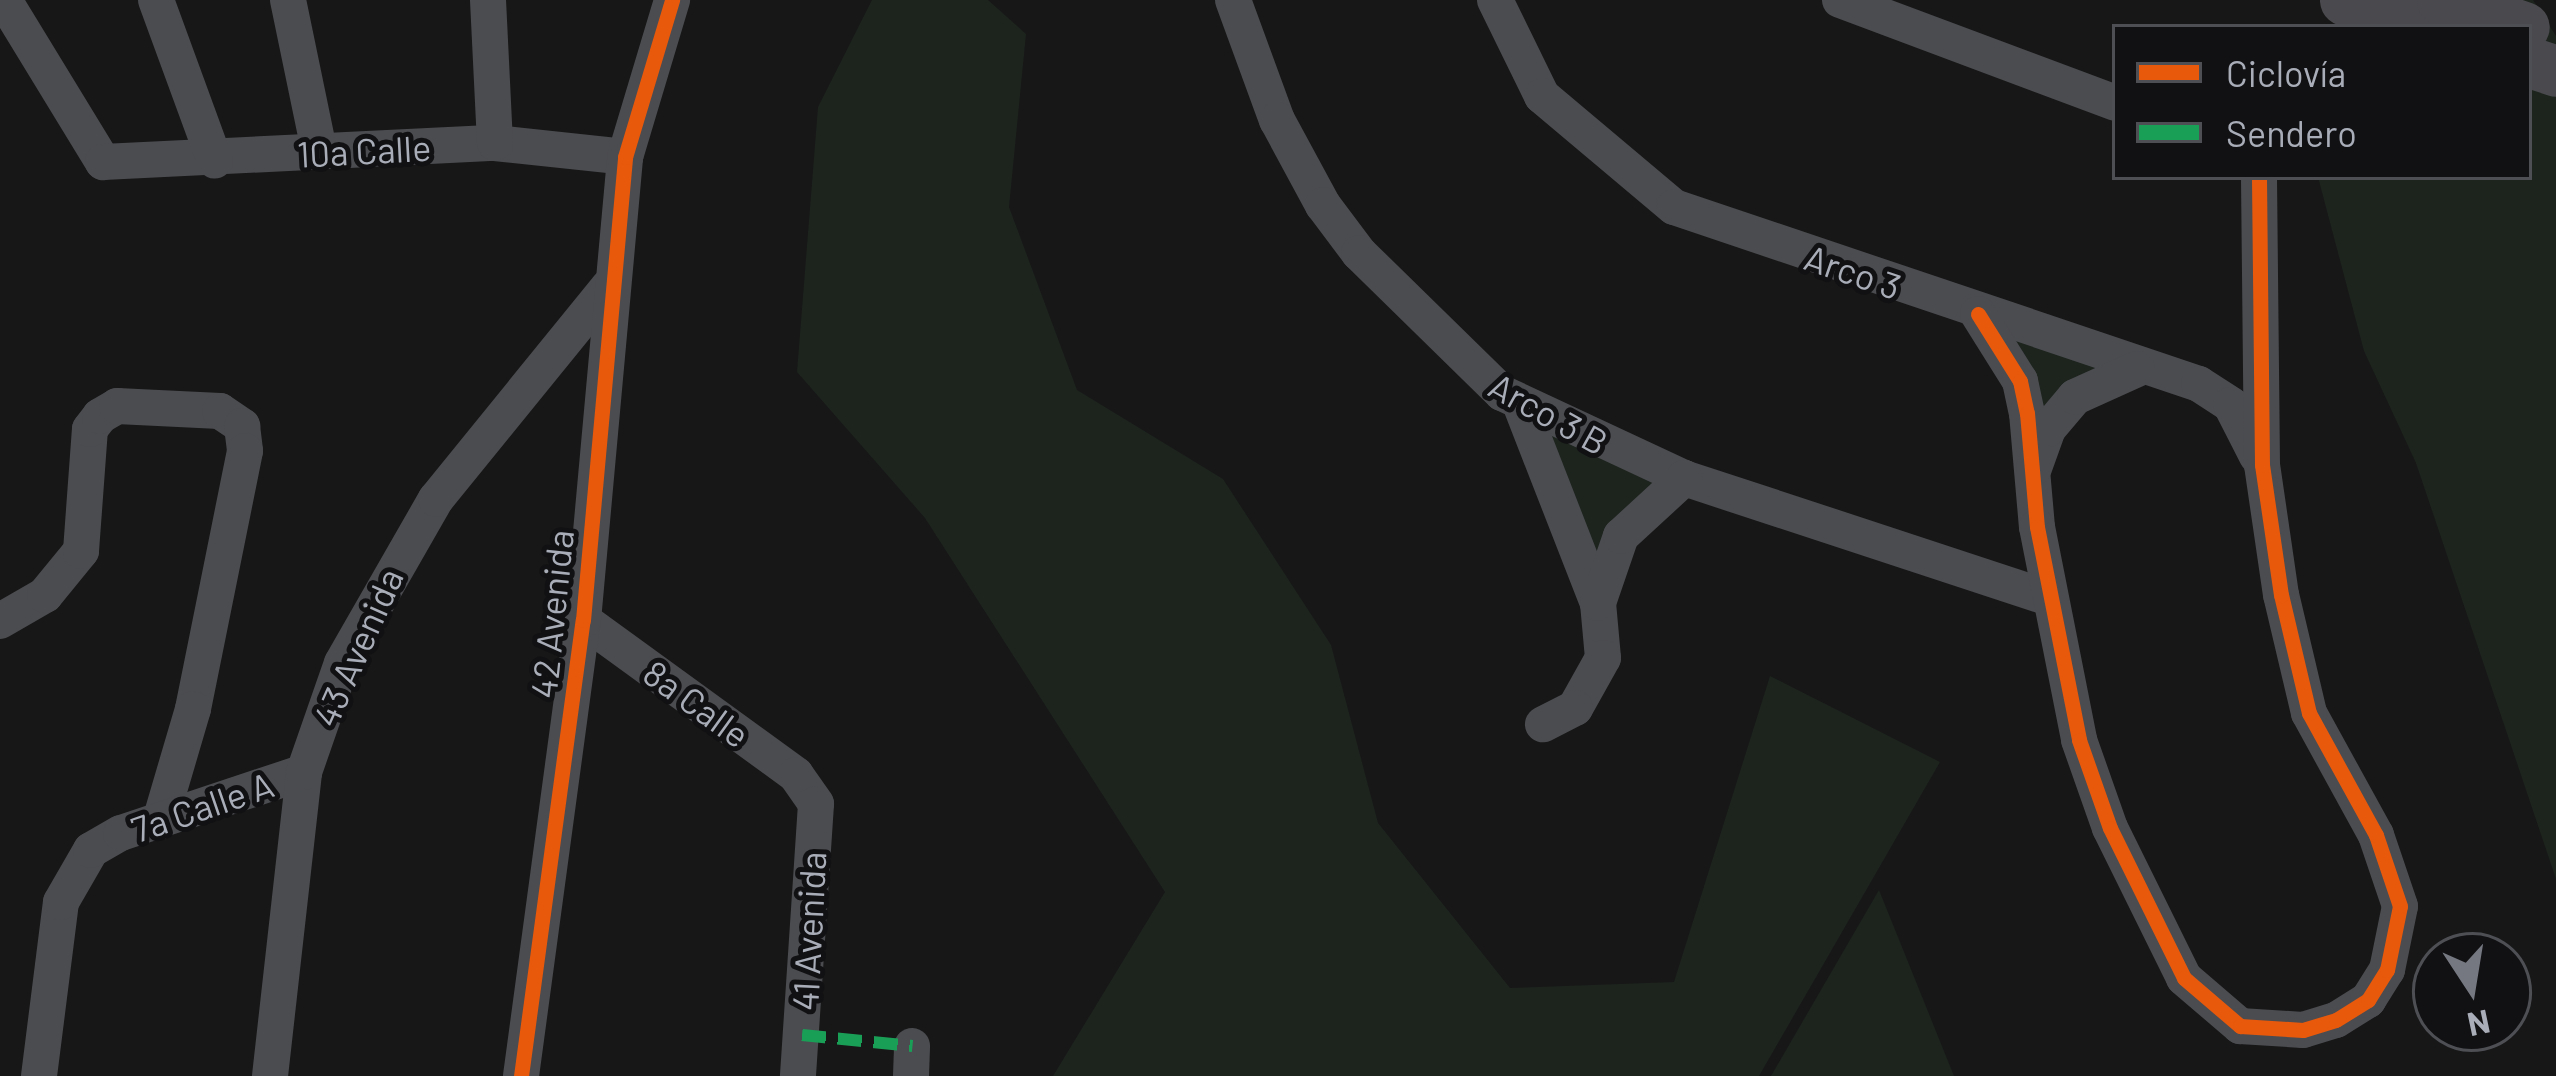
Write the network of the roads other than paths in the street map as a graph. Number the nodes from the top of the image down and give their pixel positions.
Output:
1 (4, 0) edge
2 (156, 0) edge
3 (288, 0) edge
4 (488, 0) edge
5 (672, 0) edge
6 (1233, 0) edge
7 (1495, 0) edge
8 (1840, 0) edge
9 (2345, 0) edge
10 (2442, 0) edge
11 (2417, 24) edge
12 (2514, 24) edge
13 (2112, 102) edge
14 (495, 142) junction
15 (319, 151) junction
16 (625, 157) junction
17 (215, 161) junction
18 (2259, 180) edge
19 (608, 286) junction
20 (1978, 314) junction
21 (2263, 334) junction
22 (2138, 369) junction
23 (2199, 384) junction
24 (1521, 406) junction
25 (2261, 465) junction
26 (2032, 471) junction
27 (1684, 478) junction
28 (2050, 598) junction
29 (1598, 602) junction
30 (583, 620) junction
31 (0, 621) edge
32 (1543, 724) dead end
33 (304, 772) junction
34 (808, 788) joint
35 (160, 821) junction
36 (39, 1076) edge
37 (270, 1076) edge
38 (521, 1076) edge
39 (798, 1076) edge

1 - 17 street, 10a Calle
2 - 17 street
3 - 15 street
4 - 14 street
5 - 16 street
6 - 24 street, Arco 3 B
7 - 20 street, Arco 3
8 - 13 street
9 - 11 main road
10 - 12 main road
14 - 15 street, 10a Calle
14 - 16 street, 10a Calle
15 - 17 street, 10a Calle
16 - 19 street, 42 Avenida
18 - 21 street
19 - 30 street, 42 Avenida
19 - 33 street, 43 Avenida
20 - 22 street, Arco 3
20 - 26 street
21 - 23 street
21 - 25 street
22 - 23 street, Arco 3
22 - 26 street
23 - 25 street
24 - 27 street, Arco 3 B
24 - 29 street
25 - 28 street
26 - 28 street
27 - 28 street, Arco 3 B
27 - 29 street
29 - 32 street
30 - 34 street, 8a Calle
30 - 38 street, 42 Avenida
31 - 35 street
33 - 35 street, 7a Calle A
33 - 37 street, 43 Avenida
34 - 39 street, 41 Avenida
35 - 36 street, 7a Calle A

